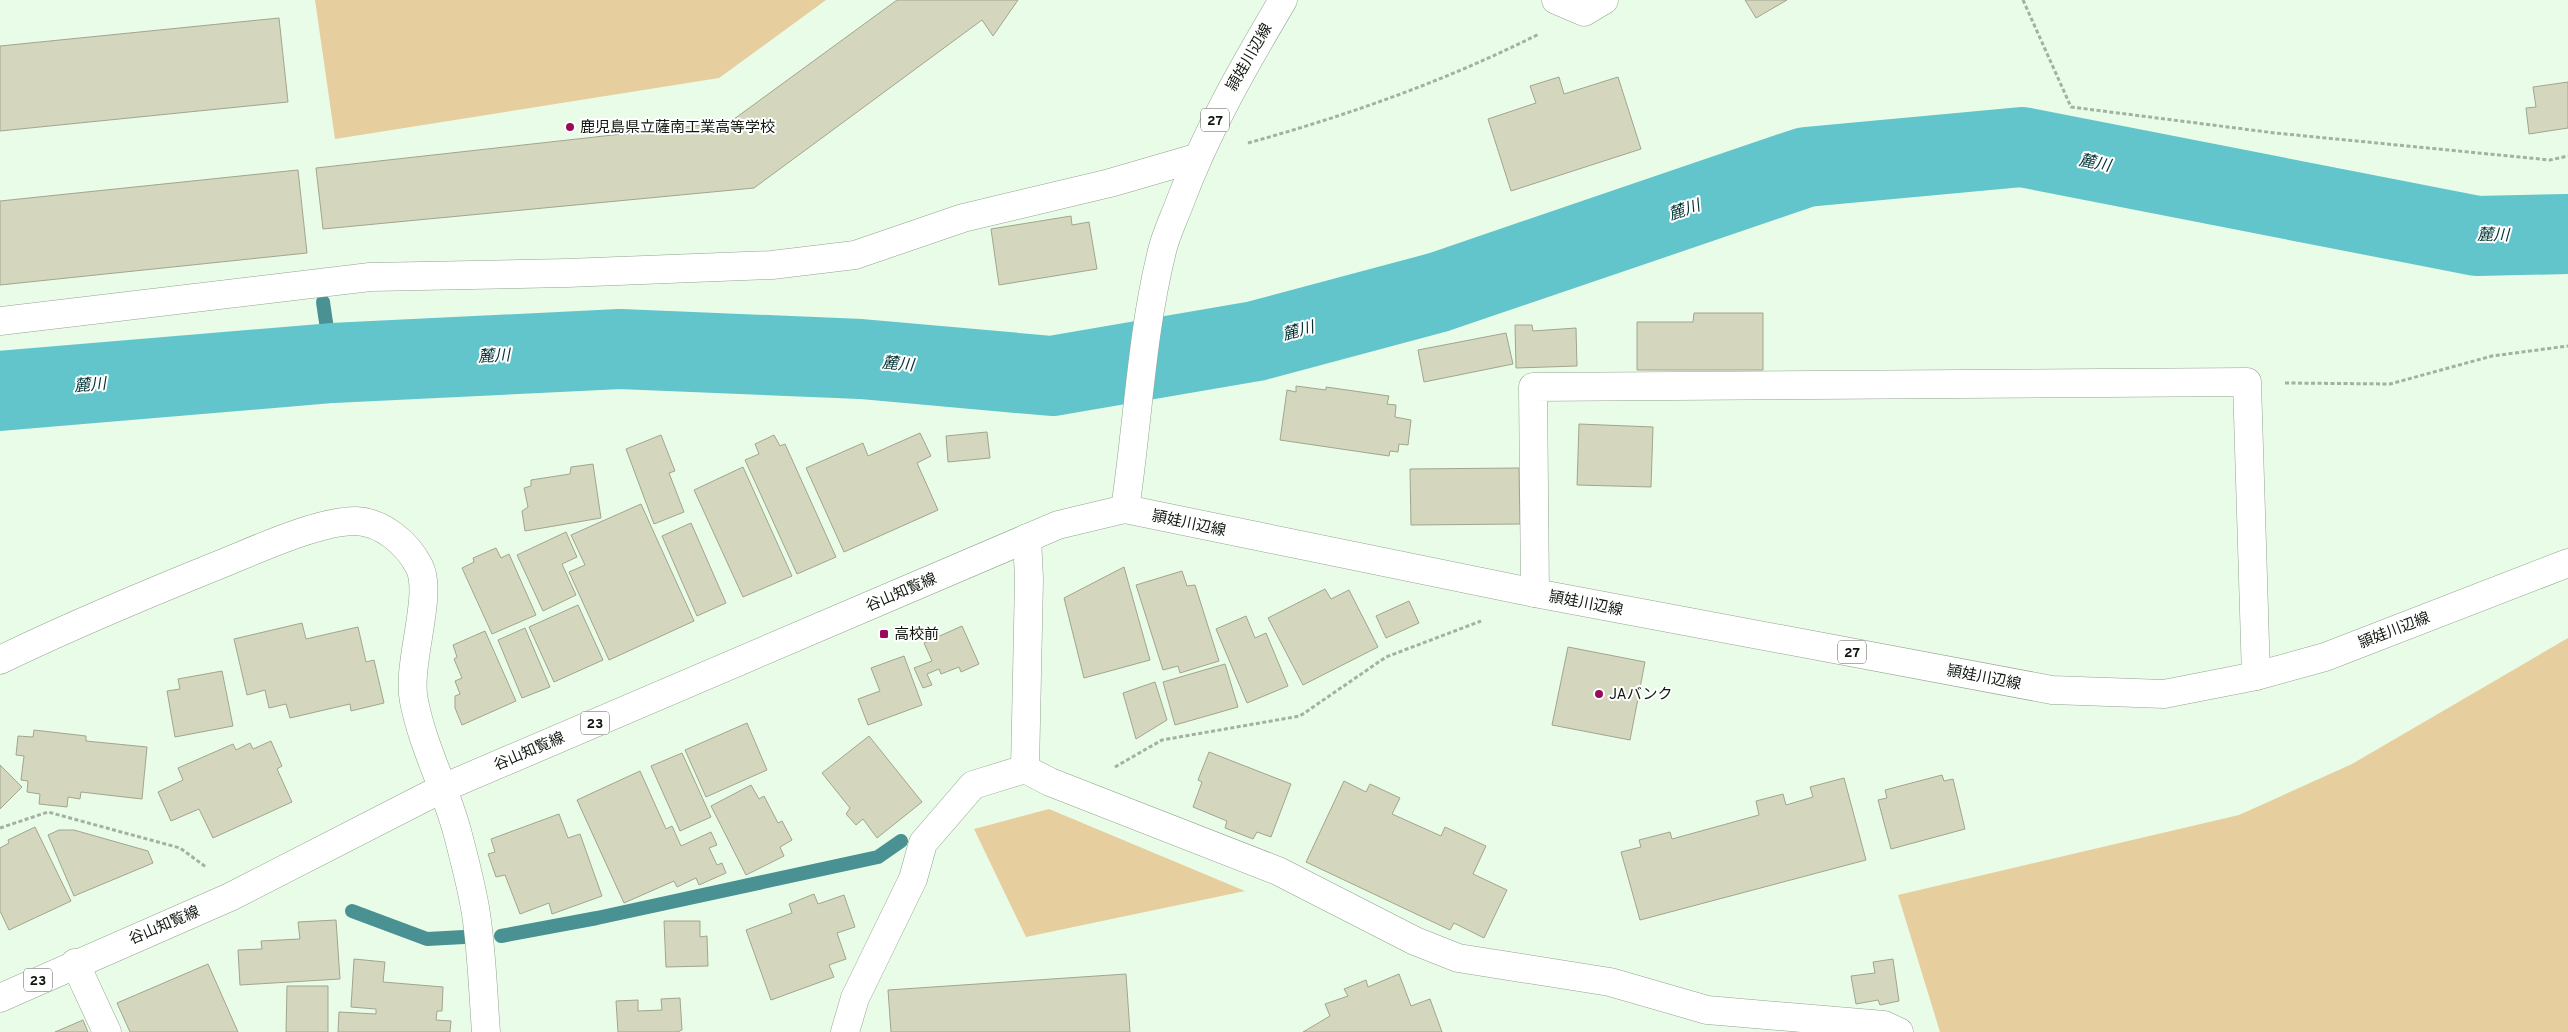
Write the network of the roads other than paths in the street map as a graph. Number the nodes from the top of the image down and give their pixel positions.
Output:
1 (1283, 0) edge
2 (1556, 0) edge
3 (1594, 6) edge
4 (1196, 158) junction
5 (0, 321) edge
6 (1125, 509) junction
7 (1027, 538) junction
8 (2568, 563) edge
9 (1536, 594) junction
10 (0, 660) edge
11 (2256, 676) junction
12 (1026, 769) junction
13 (443, 788) junction
14 (75, 964) junction
15 (0, 998) edge
16 (108, 1032) edge
17 (486, 1032) edge
18 (844, 1032) edge
19 (1899, 1032) edge

1 - 4 street, 頴娃川辺線 / 27
2 - 3 street
4 - 5 street
4 - 6 street, 頴娃川辺線 / 27
6 - 7 street, 谷山知覧線 / 23
6 - 9 street, 頴娃川辺線 / 27
7 - 12 street
7 - 13 street, 谷山知覧線 / 23
8 - 11 street, 頴娃川辺線 / 27
9 - 11 street, 頴娃川辺線 / 27
9 - 11 street
10 - 13 street
12 - 18 street
12 - 19 street
13 - 14 street, 谷山知覧線 / 23
13 - 17 street
14 - 15 street, 谷山知覧線 / 23
14 - 16 street

